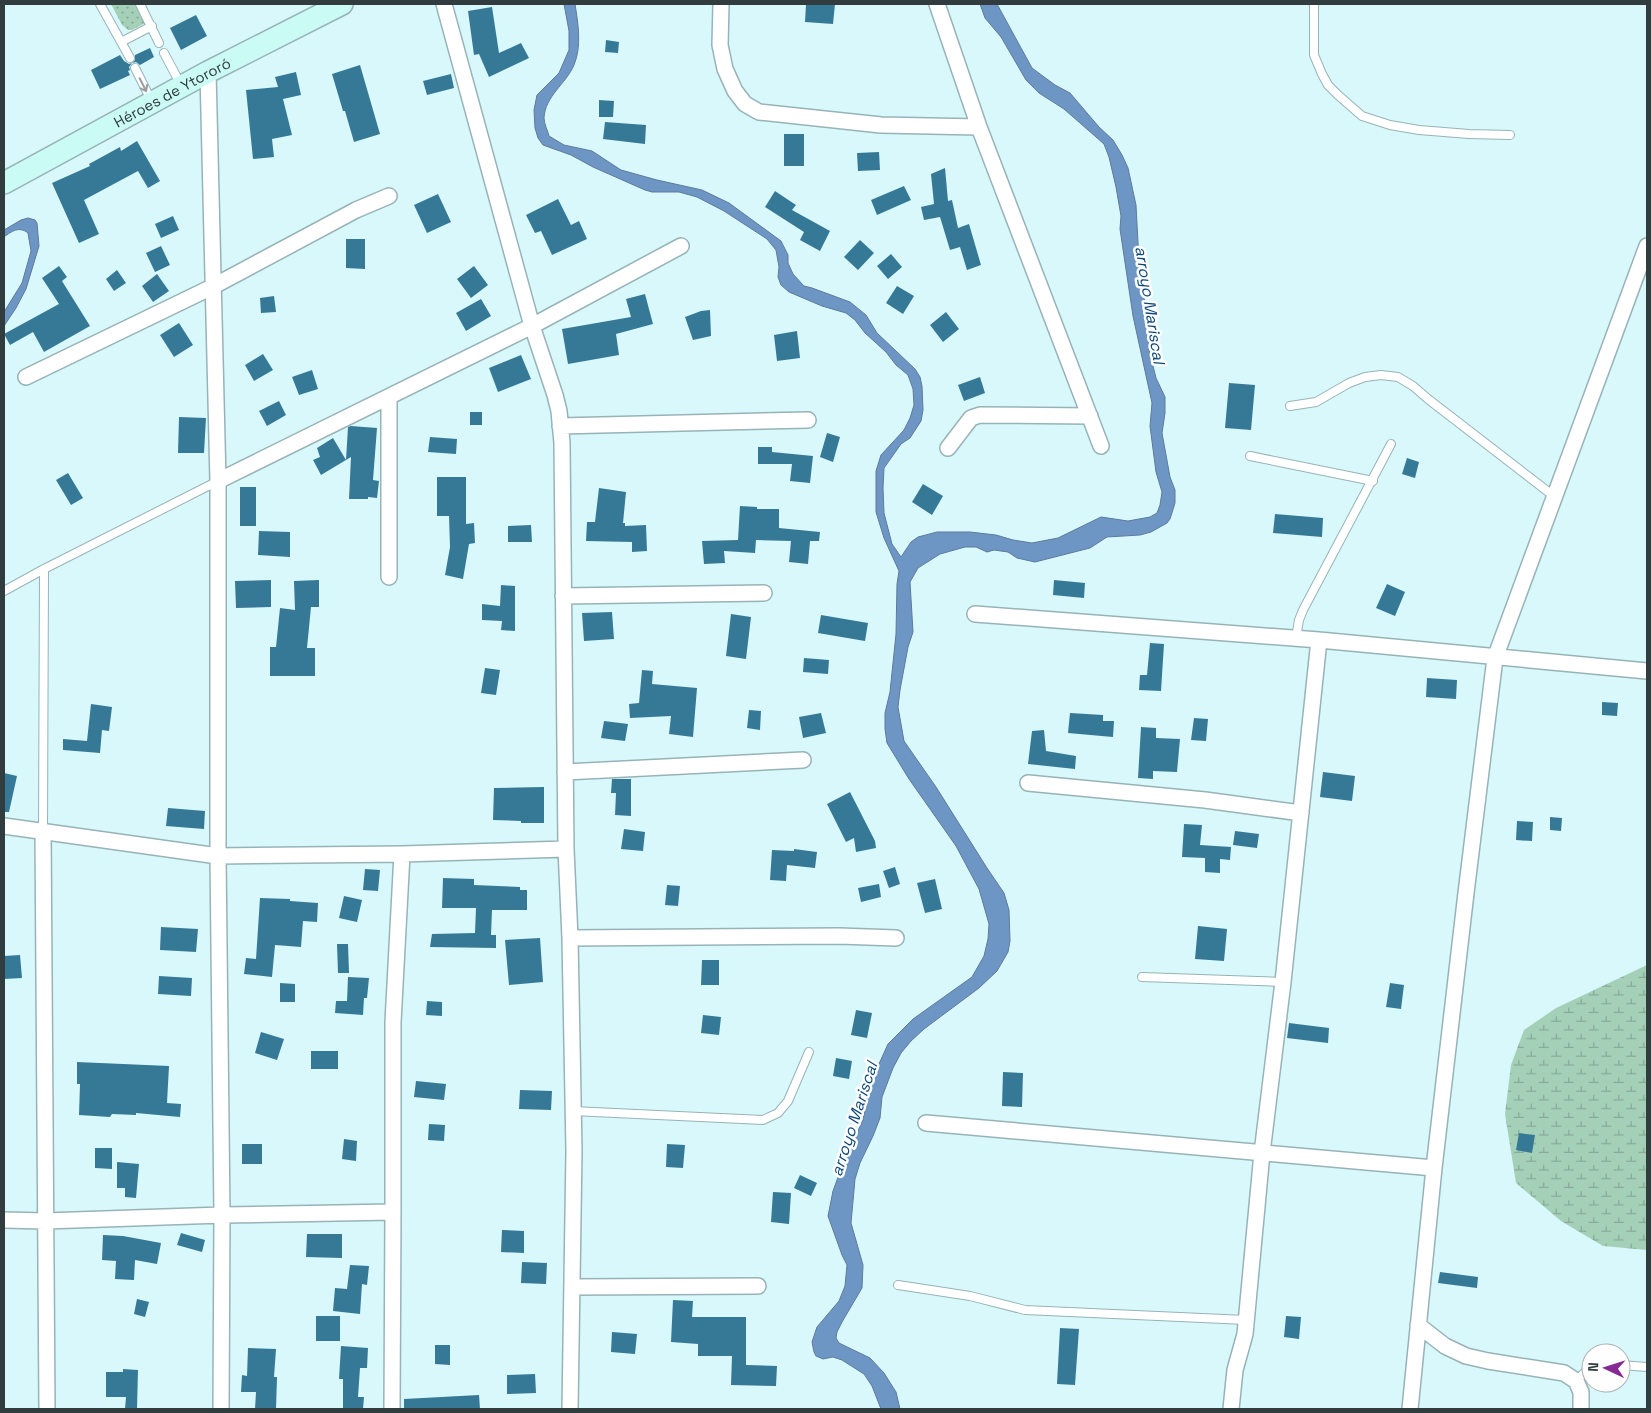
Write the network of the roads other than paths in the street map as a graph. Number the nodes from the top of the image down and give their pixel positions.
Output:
1 (100, 4) edge
2 (140, 4) edge
3 (342, 4) edge
4 (444, 4) edge
5 (721, 4) edge
6 (937, 4) edge
7 (1314, 4) edge
8 (152, 26) junction
9 (121, 42) junction
10 (159, 43) dead end
11 (164, 53) dead end
12 (130, 58) dead end
13 (135, 68) dead end
14 (208, 72) junction
15 (182, 87) junction
16 (152, 103) junction
17 (979, 127) junction
18 (1510, 135) dead end
19 (4, 183) edge
20 (389, 196) dead end
21 (681, 246) dead end
22 (1647, 246) edge
23 (212, 287) junction
24 (532, 326) junction
25 (26, 377) dead end
26 (389, 397) junction
27 (1290, 406) dead end
28 (1090, 416) junction
29 (808, 420) dead end
30 (560, 426) junction
31 (1391, 444) dead end
32 (1101, 446) dead end
33 (948, 448) dead end
34 (1250, 456) dead end
35 (218, 481) junction
36 (1372, 481) junction
37 (1555, 497) junction
38 (44, 569) junction
39 (389, 577) dead end
40 (4, 591) edge
41 (764, 594) dead end
42 (563, 596) junction
43 (975, 614) dead end
44 (1296, 638) junction
45 (1319, 640) junction
46 (1495, 658) junction
47 (1647, 671) edge
48 (803, 760) dead end
49 (565, 772) junction
50 (1028, 783) dead end
51 (1301, 813) junction
52 (4, 826) edge
53 (43, 832) junction
54 (566, 849) junction
55 (402, 854) junction
56 (218, 856) junction
57 (570, 938) junction
58 (896, 938) dead end
59 (1142, 977) dead end
60 (1283, 982) junction
61 (809, 1052) dead end
62 (573, 1111) junction
63 (926, 1122) dead end
64 (1262, 1153) junction
65 (1434, 1168) junction
66 (393, 1212) junction
67 (222, 1215) junction
68 (4, 1220) edge
69 (45, 1221) junction
70 (898, 1285) dead end
71 (758, 1286) dead end
72 (573, 1287) junction
73 (1246, 1320) junction
74 (1418, 1325) junction
75 (1631, 1366) edge
76 (1647, 1368) edge
77 (1581, 1376) edge
78 (1576, 1381) junction
79 (47, 1409) edge
80 (220, 1409) edge
81 (392, 1409) edge
82 (570, 1409) edge
83 (1231, 1409) edge
84 (1410, 1409) edge
85 (1581, 1409) edge

1 - 9 lane
2 - 8 lane
3 - 14 main road, Héroes de Ytororó
4 - 24 street
5 - 17 street
6 - 17 street
7 - 18 lane
8 - 9 lane
8 - 10 lane
9 - 12 lane
11 - 15 lane
13 -> 16 lane
14 - 15 main road, Héroes de Ytororó
14 - 23 street
15 - 16 main road, Héroes de Ytororó
16 - 19 main road, Héroes de Ytororó
17 - 28 street
20 - 23 street
21 - 24 street
22 - 37 street
23 - 25 street
23 - 35 street
24 - 26 street
24 - 30 street
26 - 35 street
26 - 39 street
27 - 37 lane
28 - 32 street
28 - 33 street
29 - 30 street
30 - 42 street
31 - 36 lane
34 - 36 lane
35 - 38 lane
35 - 56 street
36 - 44 lane
37 - 46 street
38 - 40 lane
38 - 53 lane
41 - 42 street
42 - 49 street
43 - 44 street
44 - 45 street
45 - 46 street
45 - 51 street
46 - 47 street
46 - 65 street
48 - 49 street
49 - 54 street
50 - 51 street
51 - 60 street
52 - 53 street
53 - 56 street
53 - 69 street
54 - 55 street
54 - 57 street
55 - 56 street
55 - 66 street
56 - 67 street
57 - 58 street
57 - 62 street
59 - 60 lane
60 - 64 street
61 - 62 lane
62 - 72 street
63 - 64 street
64 - 65 street
64 - 73 street
65 - 74 street
66 - 67 street
66 - 81 street
67 - 69 street
67 - 80 street
68 - 69 street
69 - 79 street
70 - 73 lane
71 - 72 street
72 - 82 street
73 - 83 street
74 - 78 street
74 - 84 street
75 - 76 lane
77 - 78 lane
78 - 85 street

